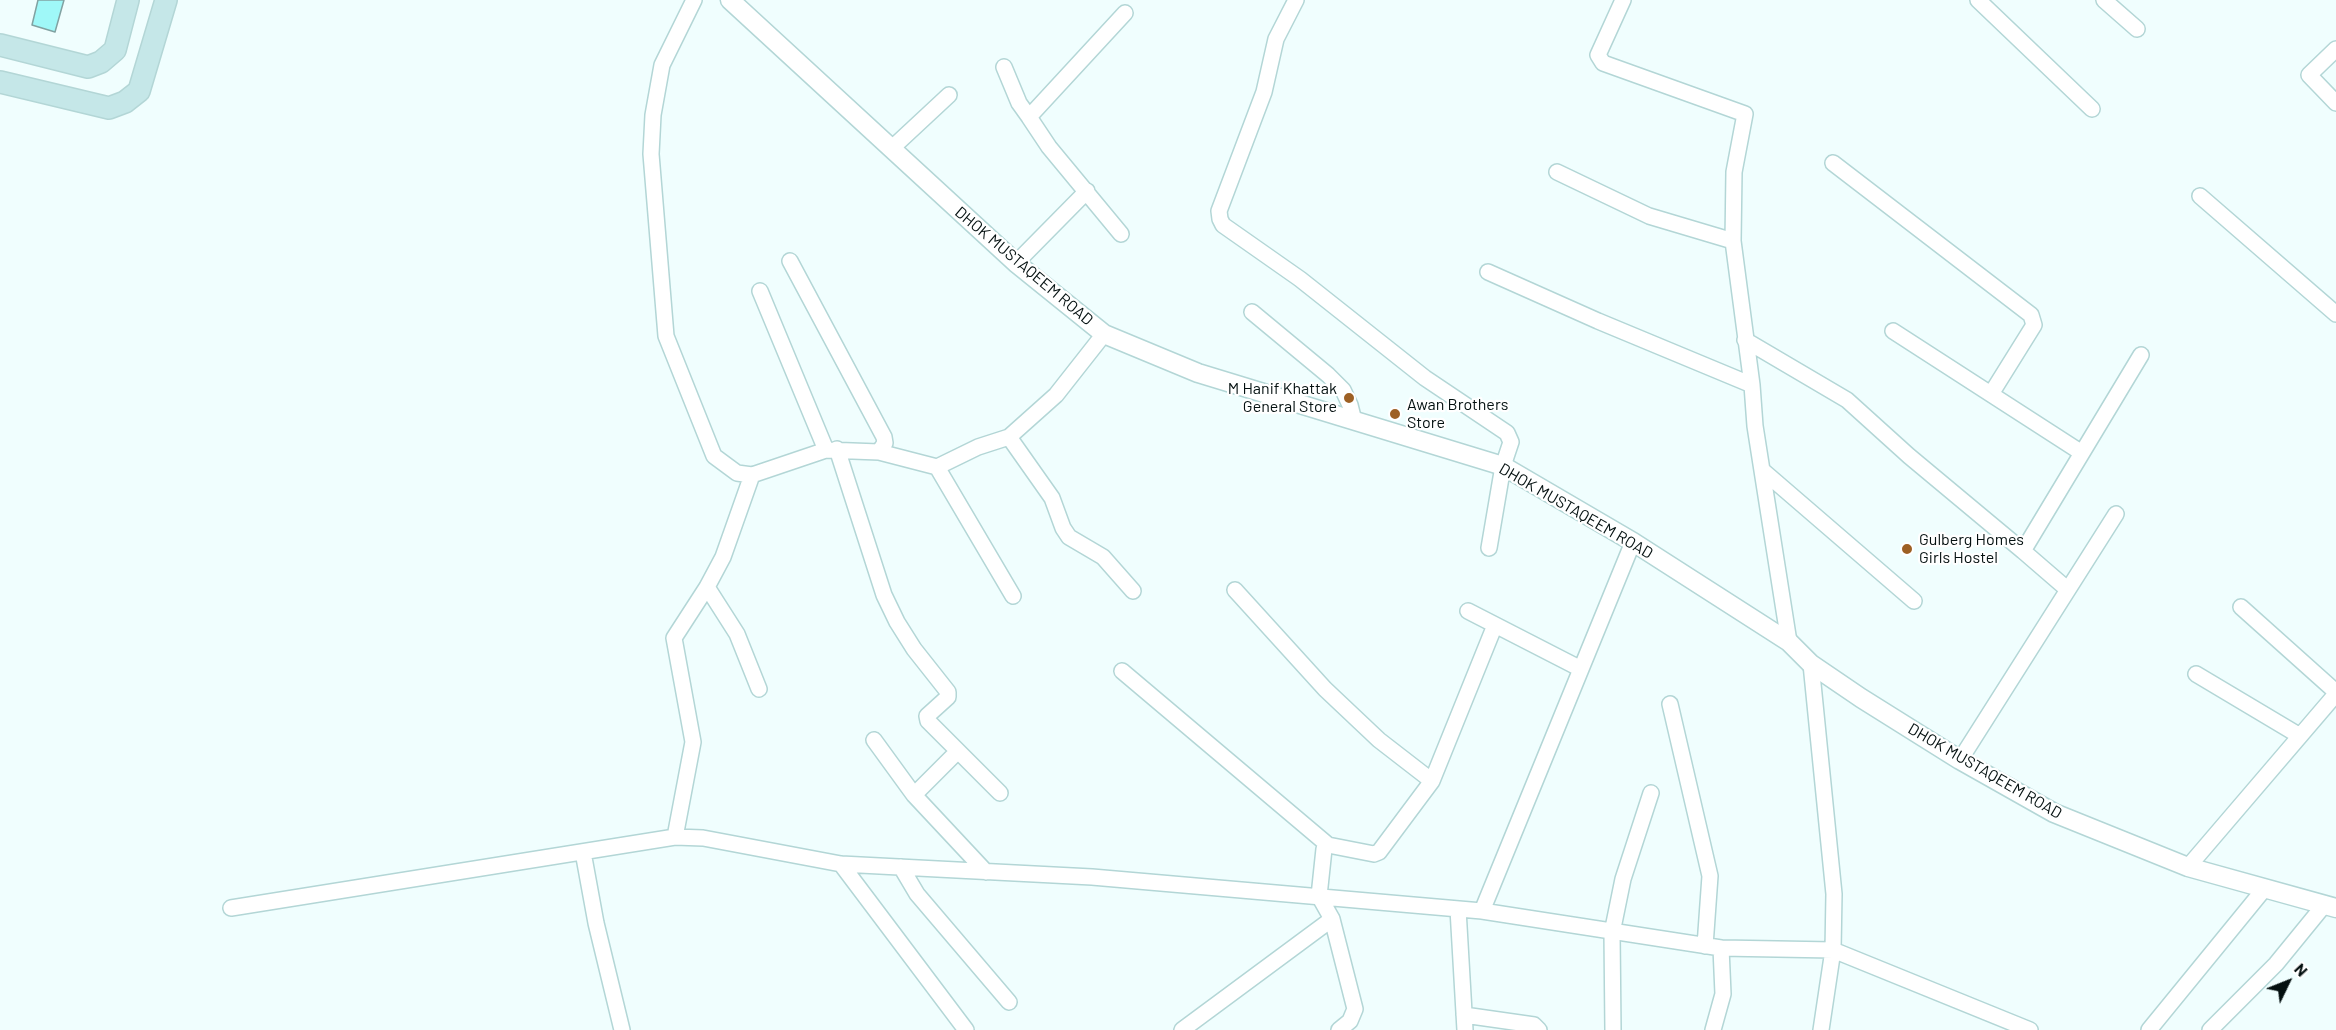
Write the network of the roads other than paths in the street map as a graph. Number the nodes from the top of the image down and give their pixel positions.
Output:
1 (128, 0) edge
2 (166, 0) edge
3 (694, 0) edge
4 (730, 0) edge
5 (1296, 0) edge
6 (1623, 0) edge
7 (1978, 0) edge
8 (2104, 0) edge
9 (1125, 13) dead end
10 (2137, 29) dead end
11 (0, 45) edge
12 (2336, 49) edge
13 (1004, 67) dead end
14 (0, 82) edge
15 (949, 95) dead end
16 (2336, 103) edge
17 (2092, 109) dead end
18 (1029, 117) junction
19 (891, 149) junction
20 (1833, 163) dead end
21 (1557, 172) dead end
22 (1087, 191) junction
23 (2200, 196) dead end
24 (1121, 234) dead end
25 (1733, 241) junction
26 (790, 261) dead end
27 (1016, 263) junction
28 (1488, 272) dead end
29 (760, 291) dead end
30 (1252, 312) dead end
31 (2336, 314) edge
32 (1893, 331) dead end
33 (1104, 334) junction
34 (1745, 339) junction
35 (2141, 355) dead end
36 (1752, 385) junction
37 (1991, 394) junction
38 (1354, 421) junction
39 (1009, 437) junction
40 (832, 450) junction
41 (879, 452) junction
42 (2082, 453) junction
43 (1503, 466) junction
44 (937, 467) junction
45 (1762, 470) junction
46 (752, 475) junction
47 (2116, 514) dead end
48 (1633, 542) junction
49 (1489, 548) dead end
50 (2023, 551) junction
51 (707, 587) junction
52 (2067, 589) junction
53 (1235, 590) dead end
54 (1133, 591) dead end
55 (1013, 596) dead end
56 (1914, 601) dead end
57 (2241, 607) dead end
58 (1468, 611) dead end
59 (1495, 625) junction
60 (1789, 642) junction
61 (1811, 664) junction
62 (1581, 669) junction
63 (1122, 671) dead end
64 (2196, 674) dead end
65 (759, 688) dead end
66 (2336, 693) edge
67 (1670, 704) dead end
68 (2300, 736) junction
69 (874, 740) dead end
70 (957, 752) junction
71 (1960, 760) junction
72 (1432, 781) junction
73 (1650, 793) dead end
74 (1000, 794) dead end
75 (914, 795) junction
76 (675, 837) junction
77 (1328, 844) junction
78 (583, 852) junction
79 (842, 864) junction
80 (901, 867) junction
81 (2188, 867) junction
82 (986, 872) junction
83 (2265, 888) junction
84 (1319, 896) junction
85 (2331, 906) edge
86 (231, 908) dead end
87 (1458, 909) junction
88 (1482, 912) junction
89 (1332, 919) junction
90 (1612, 933) junction
91 (1705, 946) junction
92 (1721, 948) junction
93 (1833, 951) junction
94 (1009, 1002) dead end
95 (1465, 1023) edge
96 (1346, 1028) edge
97 (622, 1030) edge
98 (966, 1030) edge
99 (1182, 1030) edge
100 (1539, 1030) edge
101 (1613, 1030) edge
102 (1713, 1030) edge
103 (1821, 1030) edge
104 (2030, 1030) edge
105 (2149, 1030) edge
106 (2210, 1030) edge

1 - 11 main road
2 - 14 main road
3 - 46 street
4 - 19 street, DHOK MUSTAQEEM ROAD
5 - 43 street
6 - 25 street
7 - 17 street
8 - 10 street
9 - 18 street
12 - 16 street
13 - 18 street
15 - 19 street
18 - 22 street
19 - 27 street, DHOK MUSTAQEEM ROAD
20 - 37 street
21 - 25 street
22 - 24 street
22 - 27 street
23 - 31 street
25 - 34 street
26 - 41 street
27 - 33 street, DHOK MUSTAQEEM ROAD
28 - 36 street
29 - 40 street
30 - 38 street
32 - 37 street
33 - 38 street, DHOK MUSTAQEEM ROAD
33 - 39 street
34 - 36 street
34 - 50 street
35 - 42 street
36 - 45 street
37 - 42 street
38 - 43 street, DHOK MUSTAQEEM ROAD
39 - 44 street
39 - 54 street
40 - 41 street
40 - 46 street
40 - 70 street
41 - 44 street
42 - 50 street
43 - 48 street, DHOK MUSTAQEEM ROAD
43 - 49 street
44 - 55 street
45 - 56 street
45 - 60 street
46 - 51 street
47 - 52 street
48 - 60 street, DHOK MUSTAQEEM ROAD
48 - 62 street
50 - 52 street
51 - 65 street
51 - 76 street
52 - 71 street
53 - 72 street
57 - 66 street
58 - 59 street
59 - 62 street
59 - 72 street
60 - 61 street, DHOK MUSTAQEEM ROAD
61 - 71 street, DHOK MUSTAQEEM ROAD
61 - 93 street
62 - 88 street
63 - 77 street
64 - 68 street
66 - 68 street
67 - 91 street
68 - 81 street
69 - 75 street
70 - 74 street
70 - 75 street
71 - 81 street, DHOK MUSTAQEEM ROAD
72 - 77 street
73 - 90 street
75 - 82 street
76 - 78 street
76 - 79 street
77 - 84 street
78 - 86 street
78 - 97 street
79 - 80 street
79 - 98 street
80 - 82 street
80 - 94 street
81 - 83 street, DHOK MUSTAQEEM ROAD
82 - 84 street
83 - 85 street, DHOK MUSTAQEEM ROAD
83 - 105 street
84 - 87 street
84 - 89 street
85 - 106 street
87 - 88 street
87 - 95 street
88 - 90 street
89 - 96 street
89 - 99 street
90 - 91 street
90 - 101 street
91 - 92 street
92 - 93 street
92 - 102 street
93 - 103 street
93 - 104 street
95 - 100 street

